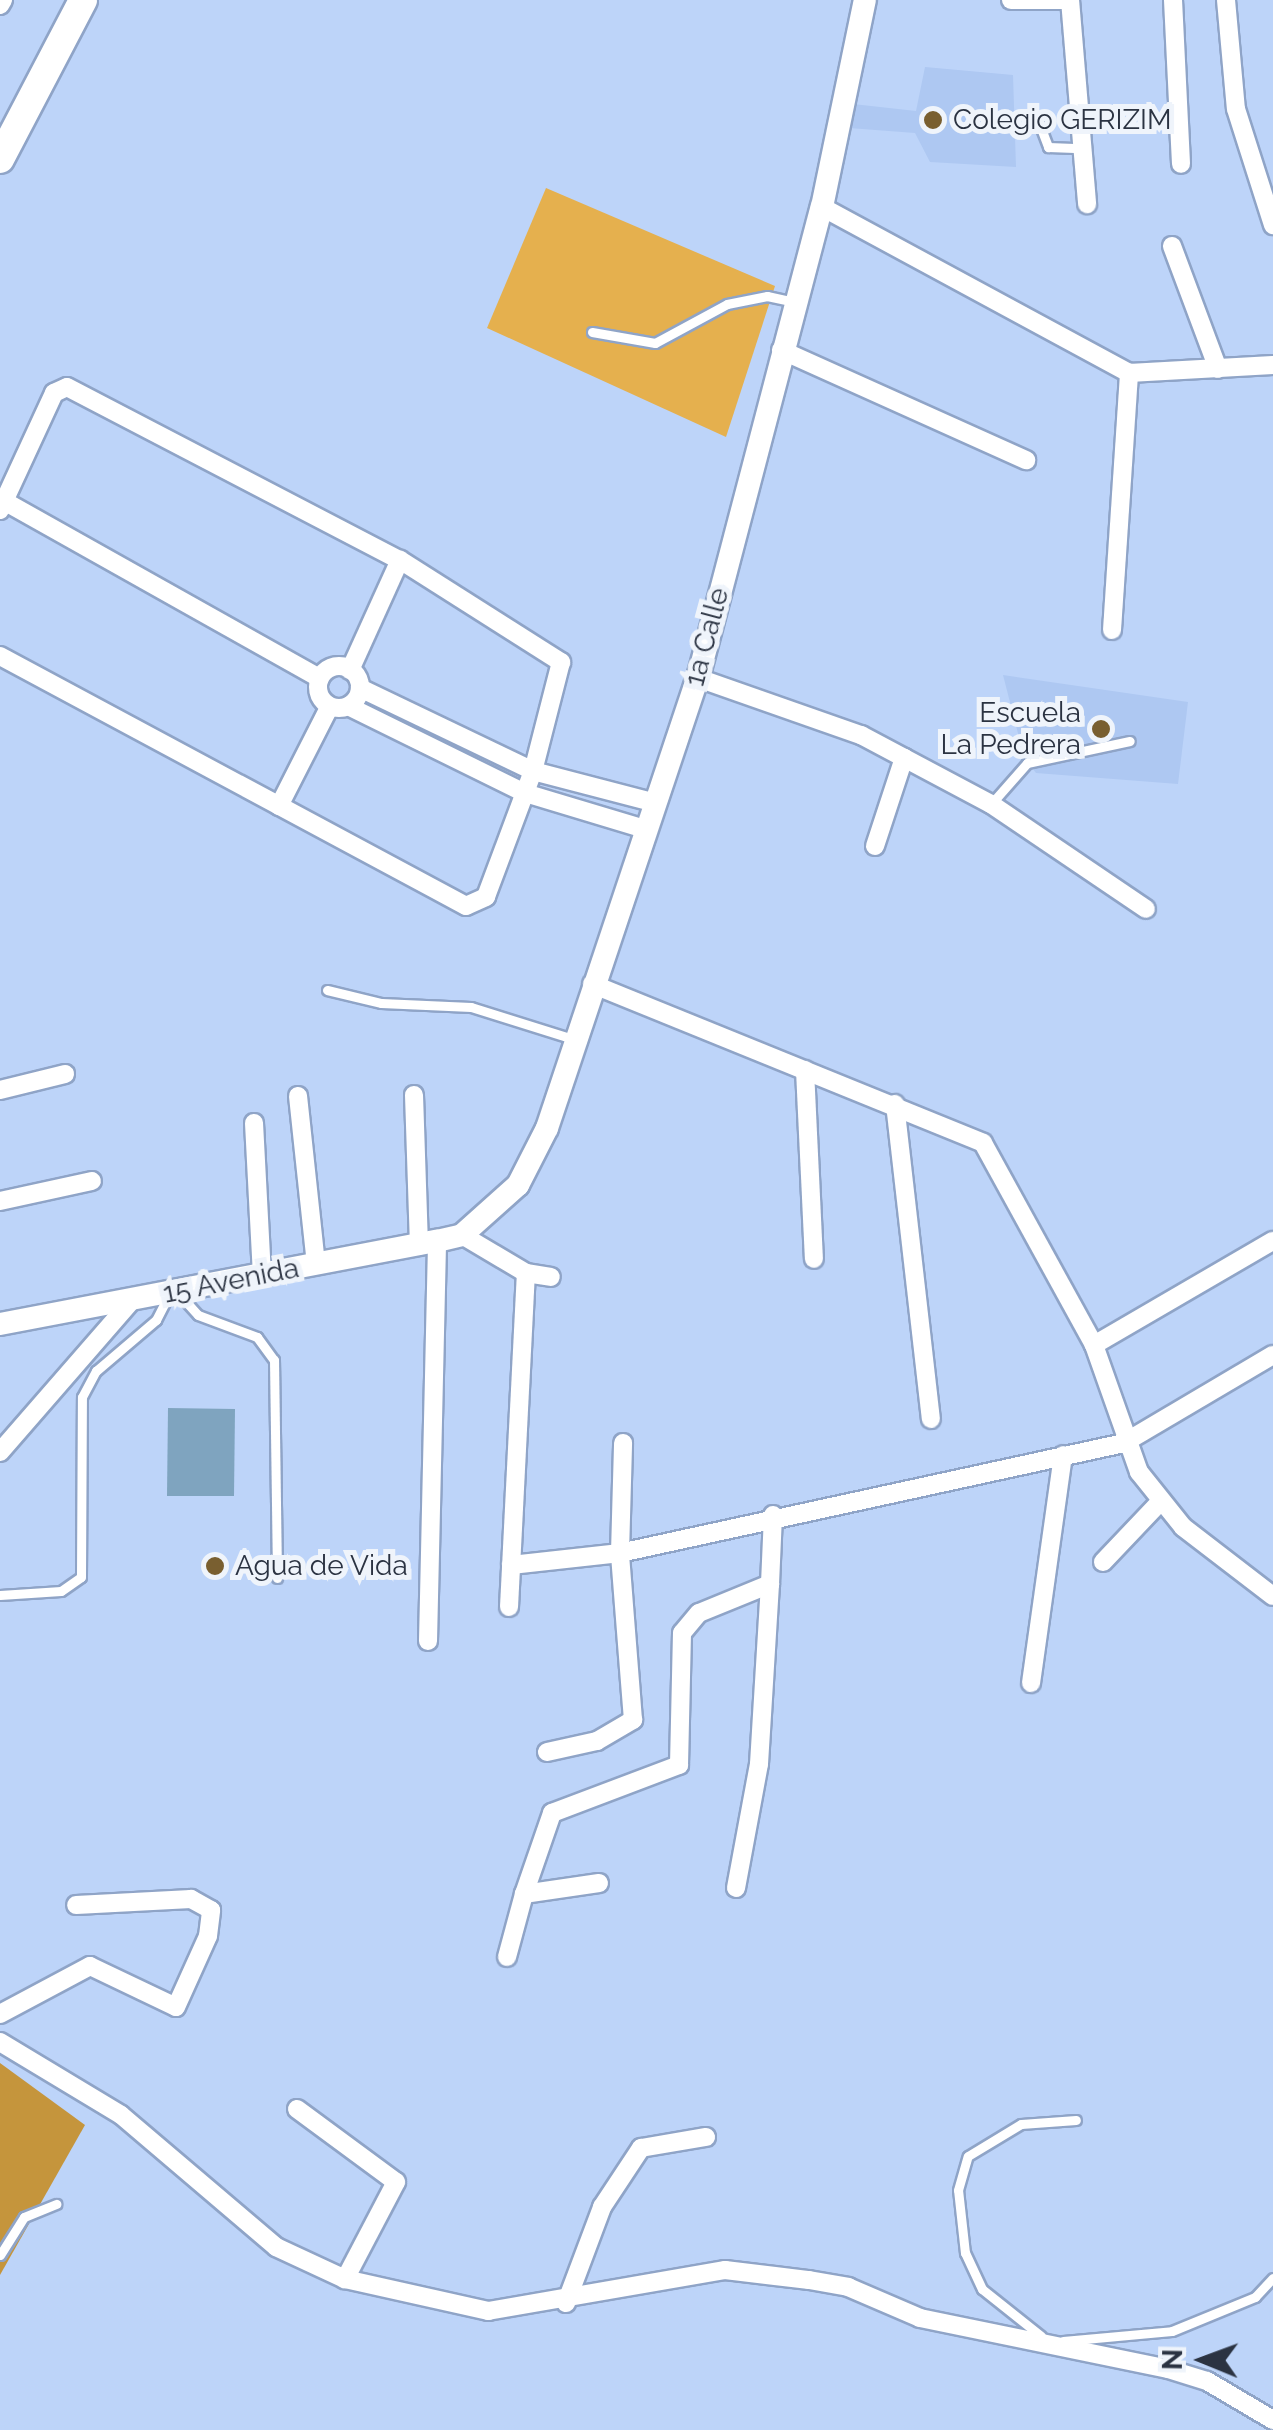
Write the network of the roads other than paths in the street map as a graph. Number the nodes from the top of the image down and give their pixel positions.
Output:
1 (83, 0) edge
2 (865, 0) edge
3 (1011, 0) edge
4 (1068, 0) edge
5 (1172, 0) edge
6 (1226, 0) edge
7 (1039, 124) dead end
8 (1084, 148) junction
9 (0, 158) edge
10 (1181, 164) dead end
11 (1087, 204) dead end
12 (822, 207) junction
13 (1273, 225) edge
14 (1172, 246) dead end
15 (795, 302) junction
16 (592, 332) dead end
17 (781, 350) junction
18 (1273, 365) edge
19 (1218, 369) junction
20 (1130, 374) junction
21 (1026, 460) dead end
22 (2, 506) edge
23 (400, 560) junction
24 (1112, 630) dead end
25 (0, 656) edge
26 (350, 670) junction
27 (320, 678) junction
28 (698, 678) junction
29 (360, 688) junction
30 (339, 706) junction
31 (1130, 741) dead end
32 (904, 758) junction
33 (533, 771) junction
34 (525, 792) junction
35 (652, 802) junction
36 (992, 804) junction
37 (280, 806) junction
38 (642, 828) junction
39 (875, 846) dead end
40 (1146, 909) dead end
41 (592, 984) junction
42 (327, 990) dead end
43 (576, 1040) junction
44 (805, 1070) junction
45 (64, 1074) dead end
46 (0, 1090) edge
47 (414, 1095) dead end
48 (298, 1096) dead end
49 (895, 1104) junction
50 (254, 1123) dead end
51 (92, 1181) dead end
52 (0, 1201) edge
53 (462, 1234) junction
54 (1273, 1241) edge
55 (428, 1244) junction
56 (814, 1259) dead end
57 (316, 1264) junction
58 (526, 1273) junction
59 (262, 1275) junction
60 (551, 1277) dead end
61 (173, 1293) junction
62 (132, 1300) junction
63 (0, 1324) edge
64 (1094, 1345) junction
65 (1273, 1355) edge
66 (931, 1419) dead end
67 (623, 1443) dead end
68 (1124, 1443) junction
69 (0, 1452) edge
70 (1063, 1455) junction
71 (1159, 1503) junction
72 (773, 1514) junction
73 (620, 1553) junction
74 (1103, 1562) dead end
75 (510, 1565) junction
76 (278, 1578) dead end
77 (770, 1584) junction
78 (0, 1595) edge
79 (1273, 1596) edge
80 (509, 1607) dead end
81 (428, 1641) dead end
82 (1031, 1683) dead end
83 (547, 1752) dead end
84 (599, 1882) dead end
85 (736, 1888) dead end
86 (524, 1894) junction
87 (76, 1905) dead end
88 (507, 1957) dead end
89 (0, 2014) edge
90 (0, 2042) edge
91 (297, 2109) dead end
92 (1076, 2120) dead end
93 (706, 2136) dead end
94 (56, 2204) dead end
95 (0, 2255) edge
96 (1273, 2278) edge
97 (345, 2279) junction
98 (566, 2303) junction
99 (1047, 2345) junction
100 (1273, 2420) edge

1 - 9 main road
2 - 12 street, 1a Calle
3 - 4 street
4 - 8 street
5 - 10 street
6 - 13 street
7 - 8 lane
8 - 11 street
12 - 15 street, 1a Calle
12 - 20 street
14 - 19 street
15 - 16 lane
15 - 17 street, 1a Calle
17 - 21 street
17 - 28 street, 1a Calle
18 - 19 street
19 - 20 street
20 - 24 street
22 - 23 street
22 - 27 street
23 - 26 street
23 - 33 street
25 - 37 street
26 - 27 street
26 - 29 street
27 - 30 street
28 - 32 street
28 - 35 street, 1a Calle
29 - 30 street
29 - 33 street
30 - 34 street
30 - 37 street
31 - 36 lane
32 - 36 street
32 - 39 street
33 - 34 street
33 - 35 street
34 - 37 street
34 - 38 street
35 - 38 street, 1a Calle
36 - 40 street
38 - 41 street, 1a Calle
41 - 43 street, 1a Calle
41 - 44 street
42 - 43 lane
43 - 53 street, 1a Calle
44 - 49 street
44 - 56 street
45 - 46 street
47 - 55 street
48 - 57 street
49 - 64 street
49 - 66 street
50 - 59 street
51 - 52 street
53 - 55 street, 15 Avenida
53 - 58 street
54 - 64 street
55 - 57 street, 15 Avenida
55 - 81 street
57 - 59 street, 15 Avenida
58 - 60 street
58 - 75 street
59 - 61 street, 15 Avenida
61 - 62 street, 15 Avenida
61 - 76 lane
61 - 78 lane
62 - 63 street, 15 Avenida
62 - 69 street
64 - 68 street
65 - 68 street
67 - 73 street
68 - 70 street
68 - 71 street
70 - 72 street
70 - 82 street
71 - 74 street
71 - 79 street
72 - 73 street
72 - 77 street
73 - 75 street
73 - 83 street
75 - 80 street
77 - 85 street
77 - 86 street
84 - 86 street
86 - 88 street
87 - 89 street
90 - 97 street
91 - 97 street
92 - 99 lane
93 - 98 street
94 - 95 lane
96 - 99 lane
97 - 98 street
98 - 99 street
99 - 100 street

